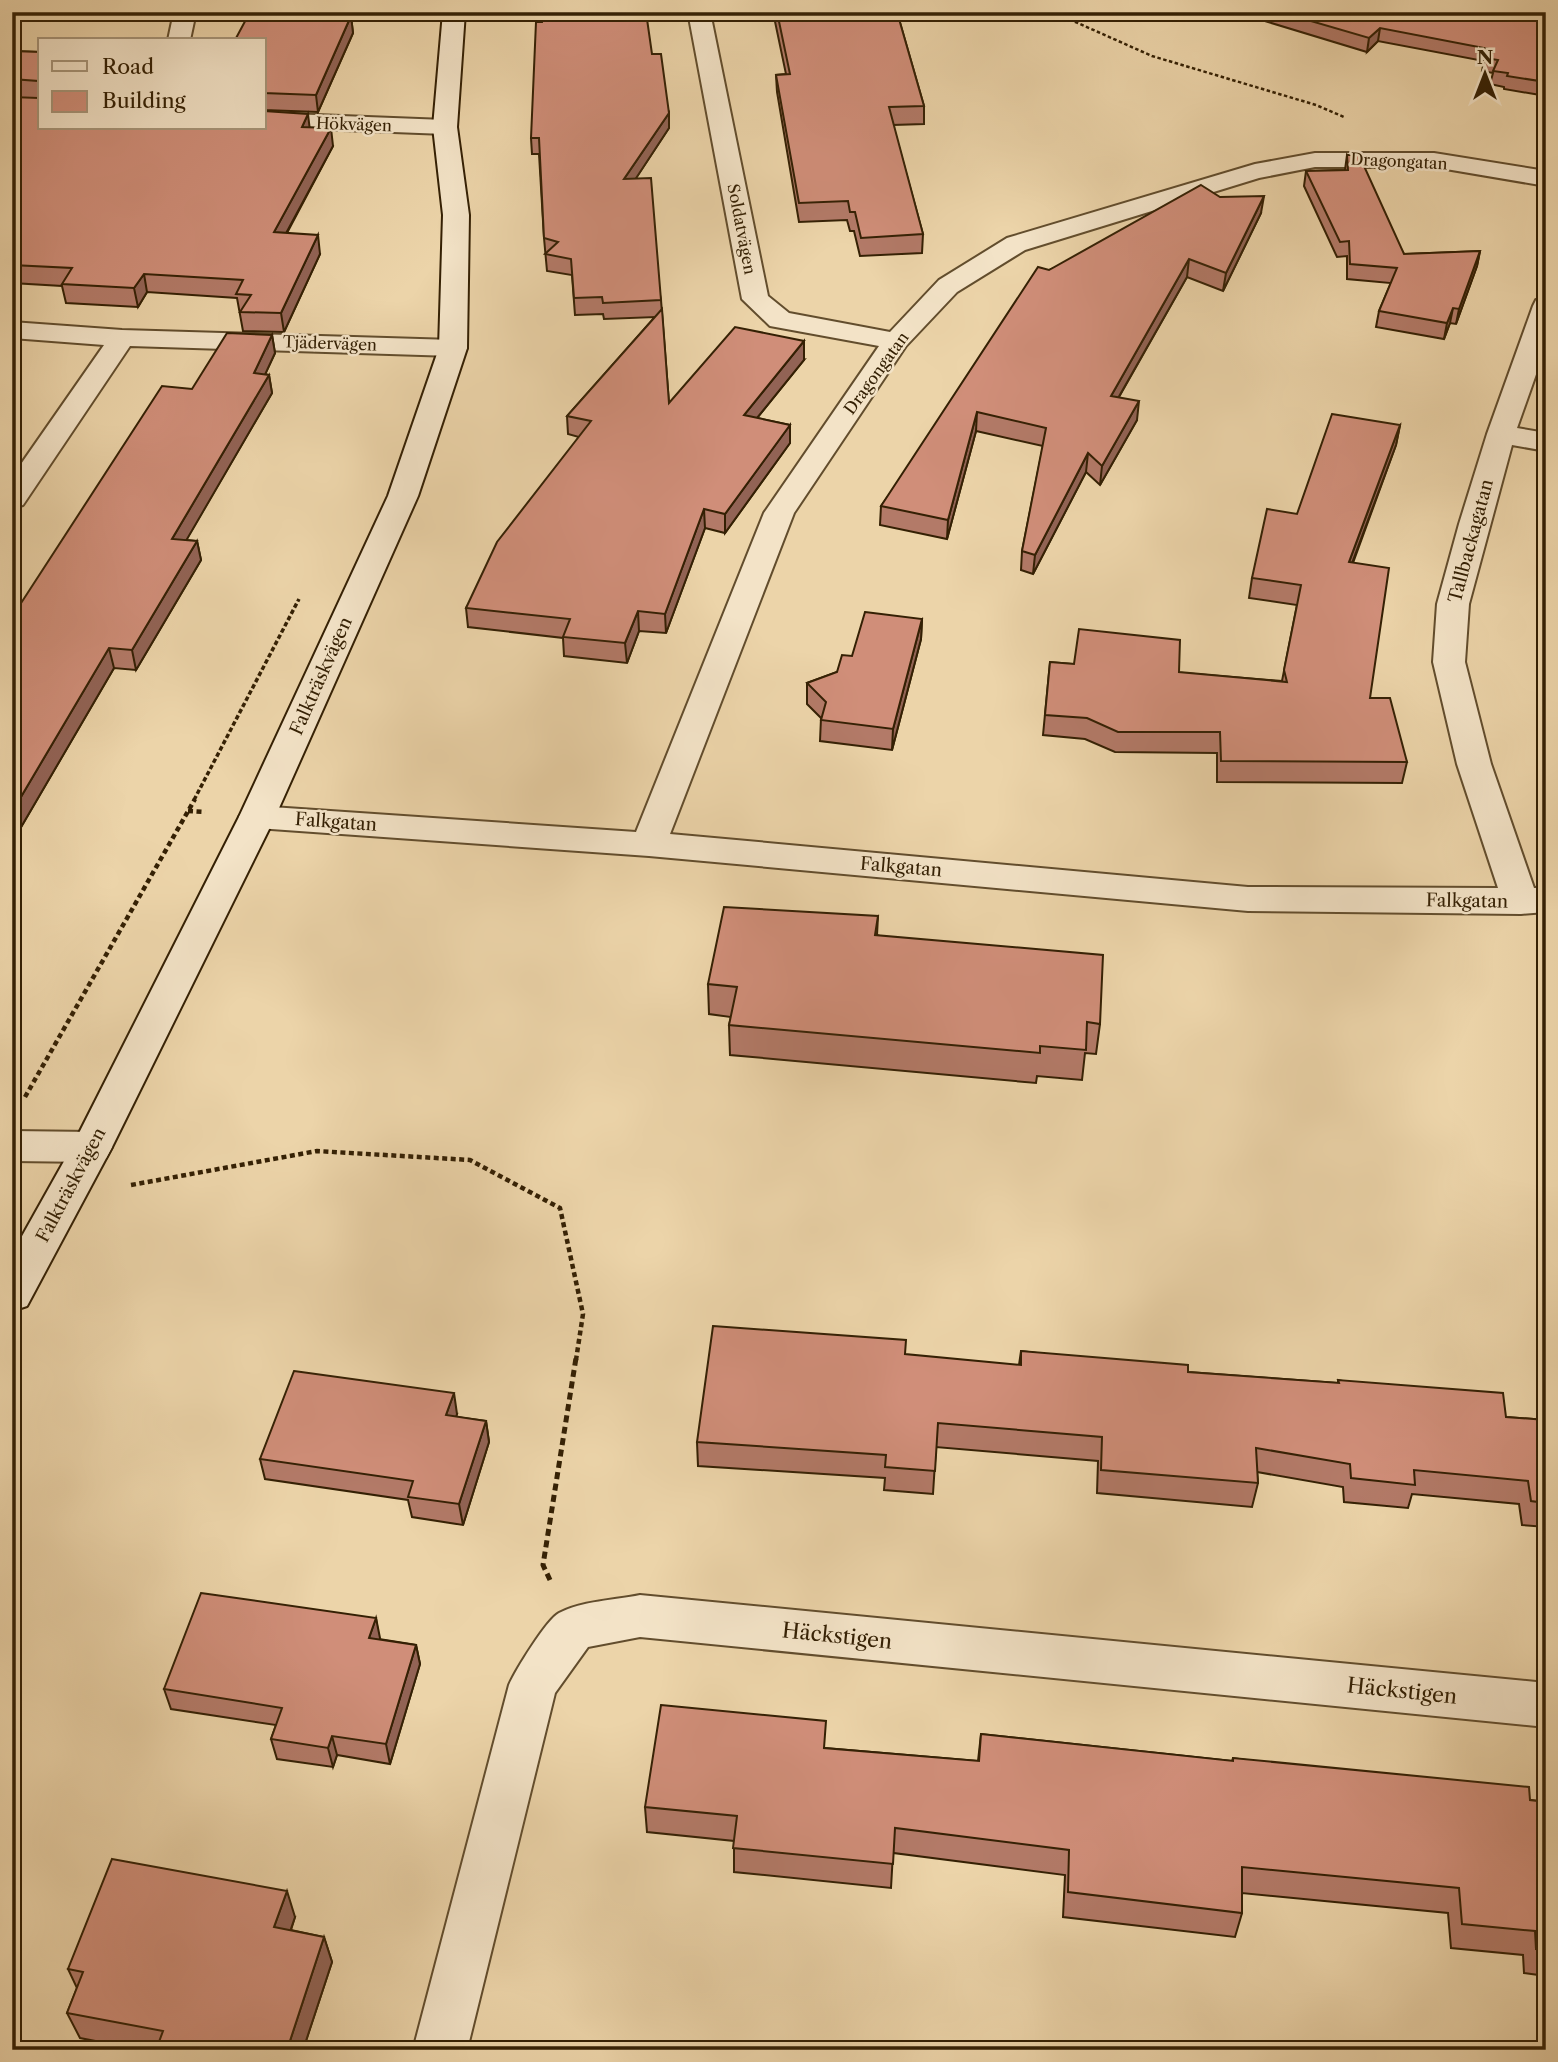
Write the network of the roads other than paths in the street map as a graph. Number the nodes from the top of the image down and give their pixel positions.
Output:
1 (186, 12) edge
2 (454, 12) edge
3 (699, 12) edge
4 (180, 38) edge
5 (266, 120) edge
6 (445, 127) junction
7 (1546, 178) edge
8 (1546, 306) edge
9 (12, 330) edge
10 (122, 338) junction
11 (896, 341) junction
12 (453, 348) junction
13 (1500, 434) junction
14 (1546, 442) edge
15 (12, 499) edge
16 (257, 817) junction
17 (649, 845) junction
18 (1533, 901) edge
19 (12, 1146) edge
20 (92, 1147) junction
21 (12, 1294) edge
22 (1546, 1705) edge
23 (440, 2050) edge

1 - 4 street
2 - 6 street, Falkträskvägen
3 - 11 street, Soldatvägen
5 - 6 street, Hökvägen
6 - 12 street, Falkträskvägen
7 - 11 street, Dragongatan
8 - 13 street, Tallbackagatan
9 - 10 street, Tjädervägen
10 - 12 street, Tjädervägen
10 - 15 street
11 - 17 street, Dragongatan
12 - 16 street, Falkträskvägen
13 - 14 street
13 - 18 street, Tallbackagatan
16 - 17 street, Falkgatan
16 - 20 street, Falkträskvägen
17 - 18 street, Falkgatan
19 - 20 street
20 - 21 street, Falkträskvägen
22 - 23 street, Häckstigen

